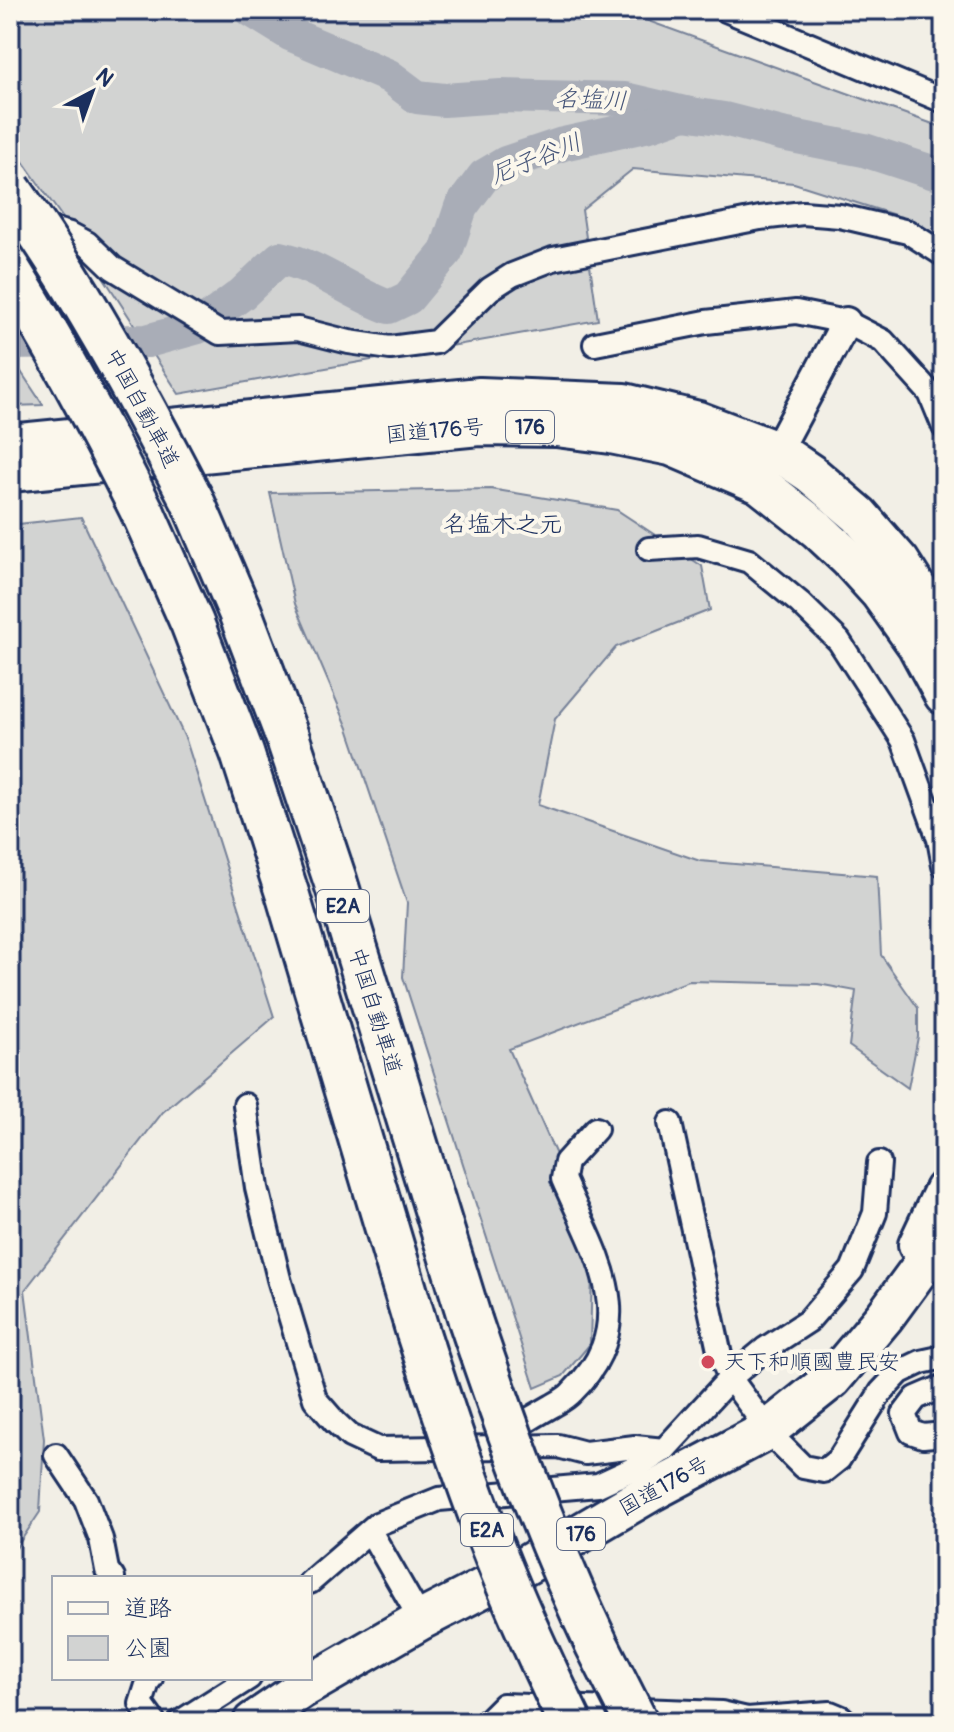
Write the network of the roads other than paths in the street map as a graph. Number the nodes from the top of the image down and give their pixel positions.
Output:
1 (726, 10) edge
2 (944, 101) edge
3 (10, 190) edge
4 (10, 228) edge
5 (944, 255) edge
6 (10, 272) edge
7 (846, 322) junction
8 (595, 344) dead end
9 (944, 427) edge
10 (10, 444) edge
11 (768, 467) junction
12 (10, 472) edge
13 (649, 549) dead end
14 (944, 631) edge
15 (944, 695) edge
16 (944, 866) edge
17 (245, 1105) dead end
18 (670, 1123) dead end
19 (596, 1129) dead end
20 (879, 1163) dead end
21 (944, 1190) edge
22 (944, 1225) edge
23 (885, 1316) junction
24 (944, 1357) edge
25 (730, 1378) junction
26 (944, 1386) edge
27 (768, 1430) junction
28 (944, 1434) edge
29 (482, 1447) junction
30 (664, 1450) junction
31 (56, 1455) dead end
32 (370, 1531) junction
33 (112, 1576) edge
34 (312, 1580) edge
35 (421, 1620) junction
36 (150, 1680) edge
37 (246, 1680) edge
38 (154, 1722) edge
39 (180, 1722) edge
40 (253, 1722) edge
41 (489, 1722) edge
42 (570, 1722) edge
43 (636, 1722) edge
44 (846, 1722) edge

1 - 2 street
3 - 43 highway, 中国自動車道 / E2A, bridge
4 - 5 street
6 - 42 highway, 中国自動車道 / E2A, bridge
7 - 8 street
7 - 9 street
7 - 11 street
10 - 11 highway, 国道176号 / 176
11 - 12 highway, 国道176号 / 176
11 - 14 highway, 国道176号 / 176
11 - 15 highway, 国道176号 / 176
13 - 16 street
17 - 29 street
18 - 25 street
19 - 29 street
20 - 25 street
21 - 23 highway, 国道176号 / 176
22 - 23 highway, 国道176号 / 176
23 - 27 highway, 国道176号 / 176
24 - 27 street
25 - 27 street
25 - 30 street
26 - 28 street
27 - 35 highway, 国道176号 / 176
29 - 30 street
30 - 32 street
31 - 33 street
32 - 34 street
32 - 35 street
35 - 40 highway, 国道176号 / 176
36 - 38 street
37 - 39 street
41 - 44 street

